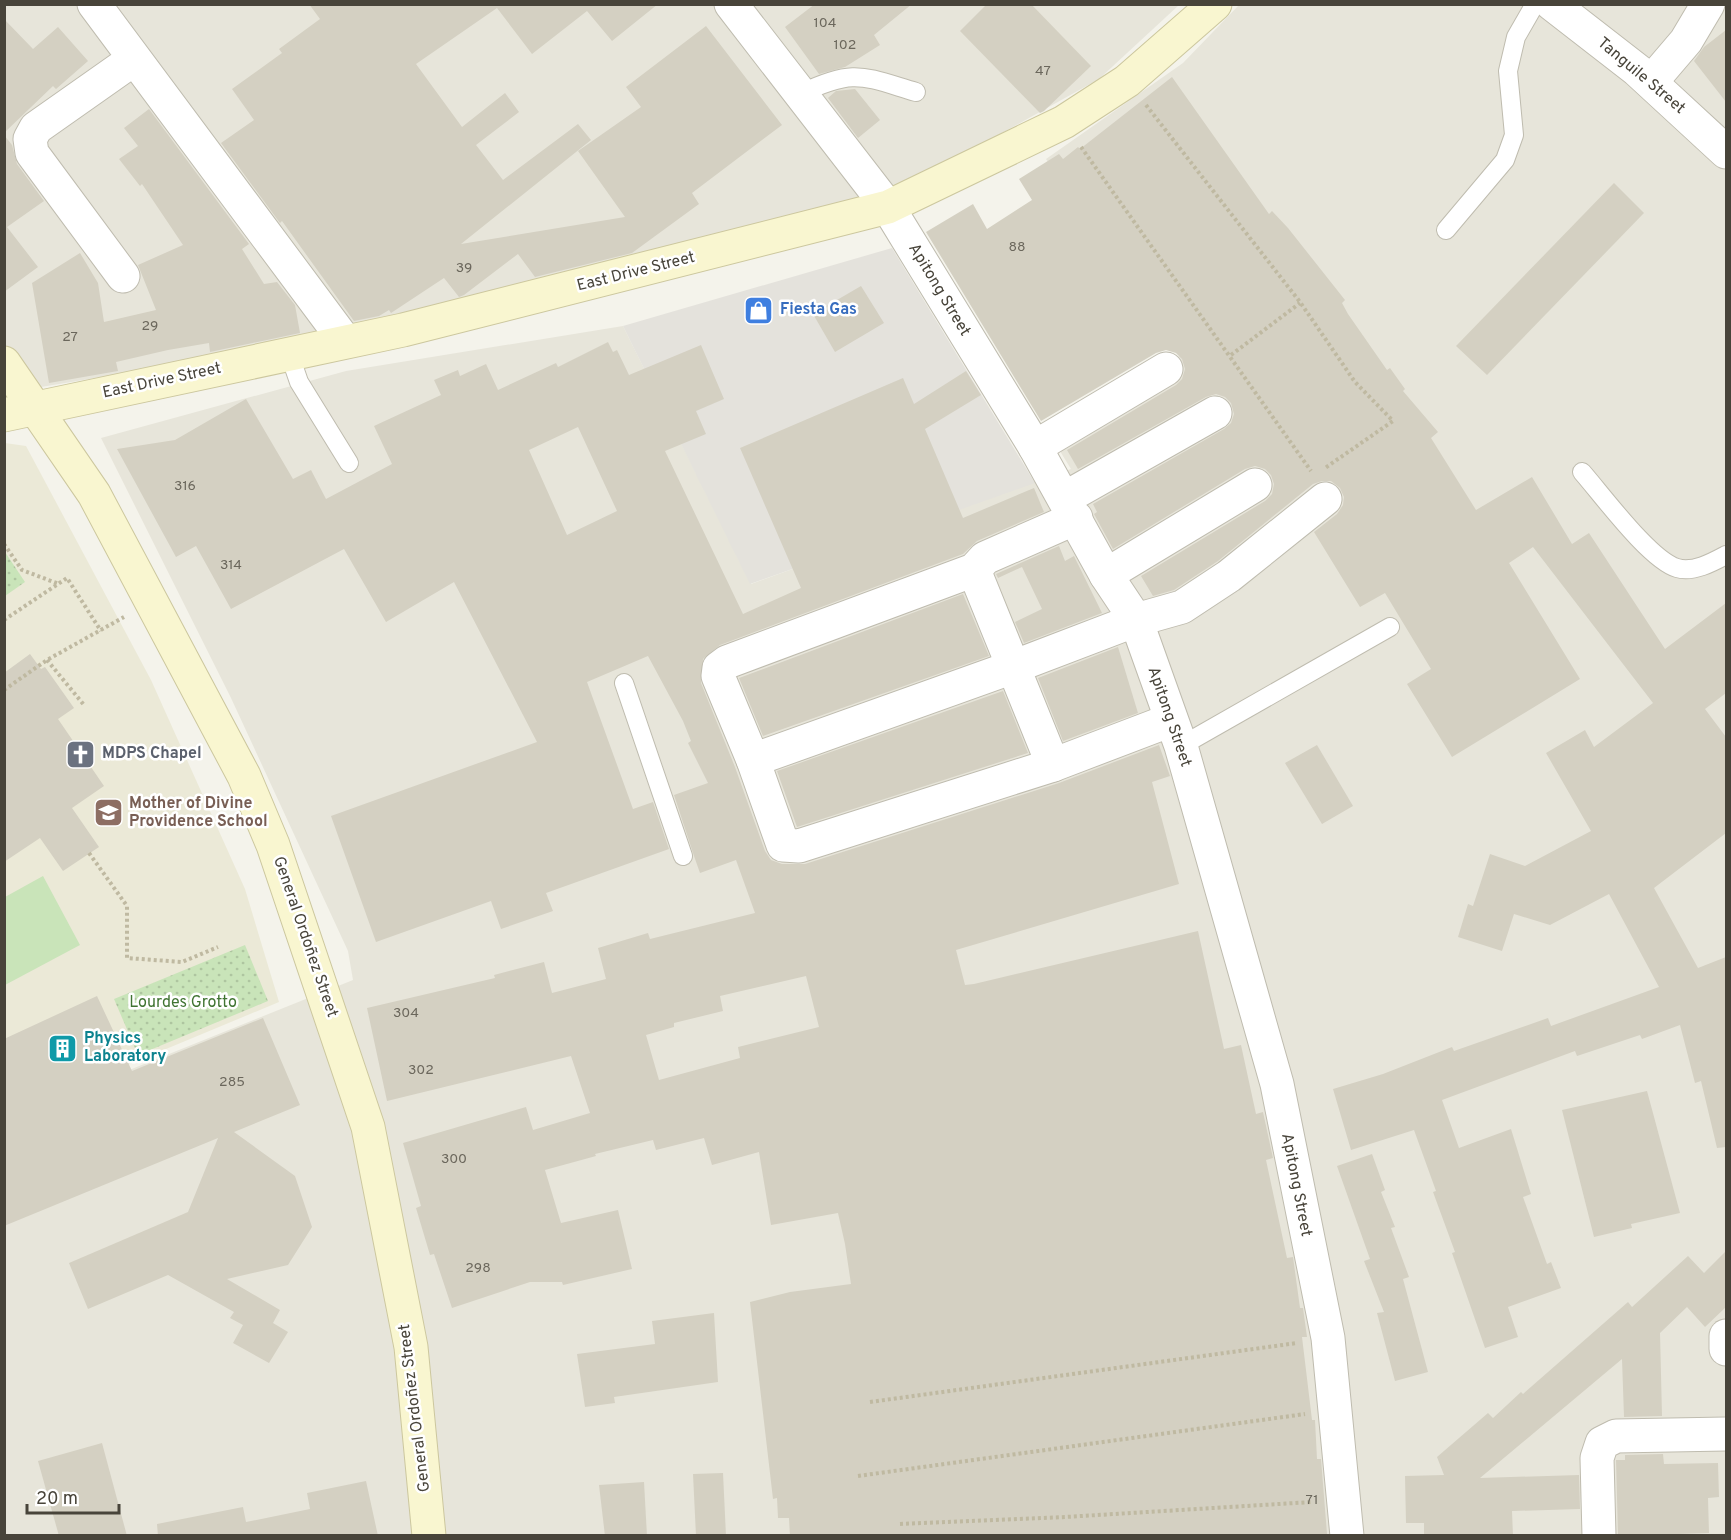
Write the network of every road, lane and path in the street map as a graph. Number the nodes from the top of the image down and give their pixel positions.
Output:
1 (94, 4) edge
2 (730, 4) edge
3 (1215, 4) edge
4 (1535, 4) edge
5 (1552, 4) edge
6 (1707, 4) edge
7 (134, 58) junction
8 (1644, 76) junction
9 (916, 92) dead end
10 (800, 94) junction
11 (1138, 95) dead end
12 (1074, 137) dead end
13 (1726, 152) edge
14 (888, 207) junction
15 (1446, 230) dead end
16 (123, 276) dead end
17 (1300, 302) junction
18 (345, 341) junction
19 (289, 353) junction
20 (1231, 355) junction
21 (4, 363) edge
22 (1166, 369) dead end
23 (36, 408) junction
24 (1215, 413) dead end
25 (4, 416) edge
26 (1035, 447) junction
27 (349, 463) dead end
28 (1582, 472) dead end
29 (1325, 484) junction
30 (1256, 485) dead end
31 (1070, 508) junction
32 (4, 544) edge
33 (1726, 555) edge
34 (974, 570) junction
35 (1106, 575) junction
36 (59, 584) junction
37 (4, 620) edge
38 (119, 620) dead end
39 (1136, 620) junction
40 (1390, 627) dead end
41 (101, 631) junction
42 (47, 660) junction
43 (1013, 667) junction
44 (624, 683) dead end
45 (4, 690) edge
46 (84, 705) dead end
47 (1176, 733) junction
48 (753, 760) junction
49 (1053, 765) junction
50 (89, 853) dead end
51 (683, 856) dead end
52 (218, 947) dead end
53 (1726, 1336) edge
54 (1328, 1338) junction
55 (1726, 1350) edge
56 (870, 1402) dead end
57 (1335, 1410) junction
58 (1726, 1434) edge
59 (858, 1476) dead end
60 (1343, 1500) junction
61 (900, 1524) dead end
62 (429, 1536) edge
63 (1347, 1536) edge
64 (1599, 1536) edge

1 - 7 street
2 - 10 street, Apitong Street
3 - 14 street, East Drive Street
4 - 15 lane
5 - 8 street, Tanguile Street
6 - 8 street
7 - 16 street
7 - 18 street
8 - 13 street, Tanguile Street
9 - 10 lane
10 - 14 street, Apitong Street
11 - 17 path
12 - 20 path
14 - 18 street, East Drive Street
14 - 26 street, Apitong Street
17 - 20 path
17 - 29 path
18 - 19 street, East Drive Street
19 - 23 street, East Drive Street
19 - 27 lane
20 - 29 path
21 - 23 street, General Ordoñez Street
22 - 26 street
23 - 25 street, East Drive Street
23 - 62 street, General Ordoñez Street
24 - 31 street
26 - 31 street, Apitong Street
28 - 33 lane
29 - 39 street
30 - 35 street
31 - 34 street
31 - 35 street, Apitong Street
32 - 36 path
34 - 43 street
34 - 48 street
35 - 39 street, Apitong Street
36 - 37 path
36 - 41 path
38 - 41 path
39 - 43 street
39 - 47 street, Apitong Street
40 - 47 lane
41 - 42 path
42 - 45 path
42 - 46 path
43 - 48 street
43 - 49 street
44 - 51 lane
47 - 49 street
47 - 54 street, Apitong Street
48 - 49 street
50 - 52 path
53 - 55 street
54 - 56 path
54 - 57 street, Apitong Street
57 - 59 path
57 - 60 street, Apitong Street
58 - 64 street
60 - 61 path
60 - 63 street, Apitong Street

